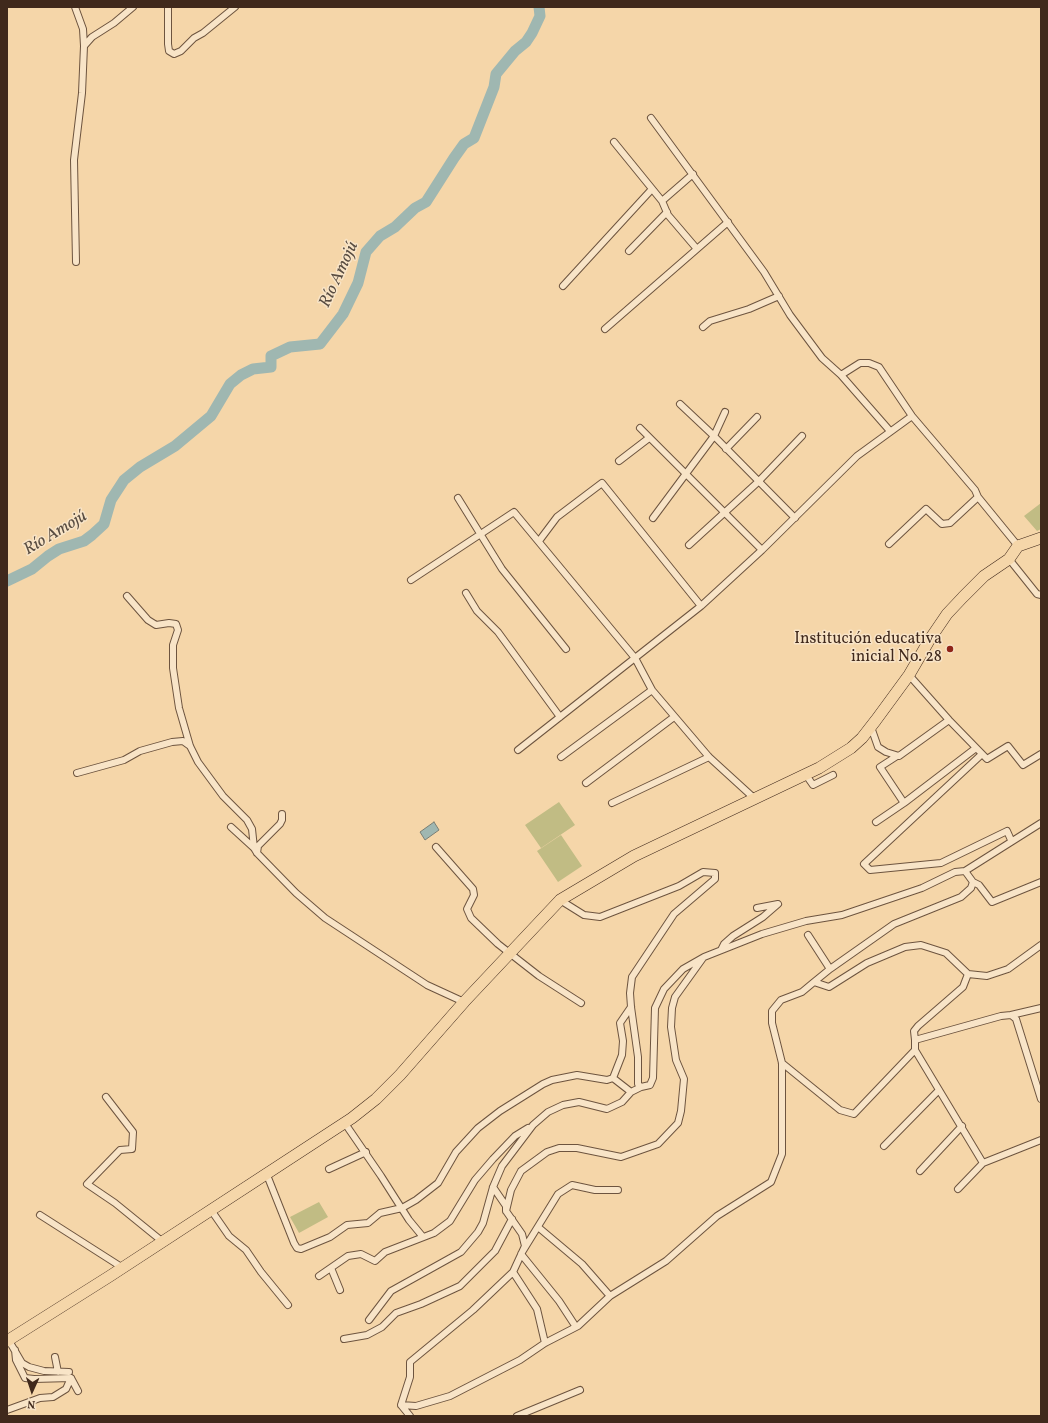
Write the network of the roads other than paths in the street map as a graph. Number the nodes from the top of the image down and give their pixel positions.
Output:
1 (75, 7) edge
2 (133, 7) edge
3 (168, 7) edge
4 (235, 7) edge
5 (84, 46) junction
6 (652, 118) dead end
7 (614, 142) dead end
8 (693, 174) junction
9 (652, 189) junction
10 (662, 201) junction
11 (667, 212) junction
12 (728, 222) junction
13 (697, 249) junction
14 (629, 251) dead end
15 (76, 262) dead end
16 (563, 286) dead end
17 (779, 296) junction
18 (703, 327) dead end
19 (605, 329) dead end
20 (841, 375) junction
21 (680, 404) dead end
22 (726, 412) dead end
23 (912, 416) junction
24 (757, 417) dead end
25 (640, 428) dead end
26 (890, 431) junction
27 (714, 436) junction
28 (802, 436) dead end
29 (649, 438) junction
30 (726, 449) junction
31 (619, 461) dead end
32 (686, 476) junction
33 (758, 482) junction
34 (978, 496) junction
35 (458, 498) dead end
36 (724, 513) junction
37 (653, 518) dead end
38 (795, 518) junction
39 (479, 535) junction
40 (1041, 538) edge
41 (539, 541) junction
42 (889, 544) dead end
43 (689, 545) dead end
44 (1018, 546) junction
45 (762, 550) junction
46 (1009, 559) junction
47 (411, 580) dead end
48 (466, 593) dead end
49 (1041, 595) edge
50 (126, 596) dead end
51 (701, 606) junction
52 (566, 649) dead end
53 (635, 658) junction
54 (909, 675) junction
55 (652, 690) junction
56 (560, 716) junction
57 (674, 717) junction
58 (949, 720) junction
59 (871, 727) junction
60 (190, 746) junction
61 (976, 748) junction
62 (518, 750) dead end
63 (982, 754) junction
64 (1041, 754) edge
65 (897, 756) junction
66 (561, 757) dead end
67 (709, 757) junction
68 (77, 773) dead end
69 (806, 775) junction
70 (833, 775) dead end
71 (586, 784) dead end
72 (755, 799) junction
73 (612, 803) dead end
74 (904, 803) junction
75 (282, 814) dead end
76 (876, 822) dead end
77 (1041, 823) edge
78 (231, 827) dead end
79 (1011, 840) junction
80 (436, 847) dead end
81 (255, 850) junction
82 (965, 870) junction
83 (973, 882) junction
84 (1041, 882) edge
85 (560, 900) junction
86 (757, 908) dead end
87 (808, 934) dead end
88 (1041, 945) edge
89 (721, 950) junction
90 (511, 952) junction
91 (704, 956) junction
92 (830, 969) junction
93 (968, 974) junction
94 (814, 982) junction
95 (464, 1002) junction
96 (581, 1003) dead end
97 (631, 1007) junction
98 (1041, 1008) edge
99 (1012, 1015) junction
100 (915, 1040) junction
101 (915, 1050) junction
102 (782, 1063) junction
103 (613, 1078) junction
104 (641, 1087) junction
105 (939, 1090) junction
106 (631, 1092) junction
107 (106, 1097) dead end
108 (1041, 1100) edge
109 (344, 1122) junction
110 (533, 1125) junction
111 (962, 1126) junction
112 (1041, 1140) edge
113 (884, 1146) dead end
114 (366, 1152) junction
115 (983, 1163) junction
116 (329, 1169) dead end
117 (920, 1171) dead end
118 (267, 1175) junction
119 (493, 1187) junction
120 (958, 1189) dead end
121 (618, 1190) dead end
122 (402, 1208) junction
123 (211, 1210) junction
124 (506, 1211) junction
125 (40, 1215) dead end
126 (512, 1219) junction
127 (538, 1227) junction
128 (423, 1237) junction
129 (163, 1242) junction
130 (521, 1254) junction
131 (123, 1268) junction
132 (331, 1268) junction
133 (513, 1272) junction
134 (319, 1276) dead end
135 (340, 1290) dead end
136 (610, 1296) junction
137 (288, 1305) dead end
138 (369, 1320) dead end
139 (576, 1327) junction
140 (344, 1339) dead end
141 (8, 1340) edge
142 (545, 1343) junction
143 (15, 1350) junction
144 (55, 1357) dead end
145 (58, 1372) junction
146 (70, 1375) junction
147 (580, 1390) dead end
148 (78, 1391) dead end
149 (402, 1405) junction
150 (7, 1410) edge
151 (410, 1416) edge
152 (517, 1416) edge

1 - 5 street
2 - 5 street
3 - 4 street
5 - 15 street
6 - 8 street
7 - 9 street
8 - 10 street
8 - 12 street
9 - 10 street
9 - 16 street
10 - 11 street
11 - 13 street
11 - 14 street
12 - 13 street
12 - 17 street
13 - 19 street
17 - 18 street
17 - 20 street
20 - 23 street
20 - 26 street
21 - 27 street
22 - 27 street
23 - 26 street
23 - 34 street
24 - 30 street
25 - 29 street
26 - 38 street
27 - 30 street
27 - 32 street
28 - 33 street
29 - 31 street
29 - 32 street
30 - 33 street
32 - 36 street
32 - 37 street
33 - 36 street
33 - 38 street
34 - 42 street
34 - 44 street
35 - 39 street
36 - 43 street
36 - 45 street
38 - 45 street
39 - 41 street
39 - 47 street
39 - 52 street
40 - 44 highway
41 - 51 street
41 - 53 street
44 - 46 highway
45 - 51 street
46 - 49 street
46 - 54 highway
48 - 56 street
50 - 60 street
51 - 53 street
53 - 55 street
53 - 56 street
54 - 58 street
54 - 59 highway
55 - 57 street
55 - 66 street
56 - 62 street
57 - 67 street
57 - 71 street
58 - 61 street
58 - 65 street
59 - 65 street
59 - 69 highway
60 - 68 street
60 - 81 street
61 - 63 street
61 - 74 street
63 - 64 street
63 - 79 street
65 - 74 street
67 - 72 street
67 - 73 street
69 - 70 street
69 - 72 highway
72 - 85 highway
74 - 76 street
75 - 81 street
77 - 79 street
78 - 81 street
79 - 82 street
80 - 90 street
81 - 95 street
82 - 83 street
82 - 89 street
83 - 84 street
83 - 92 street
85 - 90 highway
85 - 97 street
86 - 89 street
87 - 92 street
88 - 93 street
89 - 91 street
90 - 95 highway
90 - 96 street
91 - 104 street
91 - 124 street
92 - 94 street
93 - 94 street
93 - 100 street
94 - 102 street
95 - 109 highway
97 - 103 street
97 - 104 street
98 - 99 street
99 - 100 street
99 - 108 street
100 - 101 street
101 - 102 street
101 - 105 street
102 - 136 street
103 - 106 street
103 - 122 street
104 - 106 street
105 - 111 street
105 - 113 street
106 - 110 street
107 - 129 street
109 - 114 street
109 - 118 highway
110 - 119 street
110 - 128 street
111 - 115 street
111 - 117 street
112 - 115 street
114 - 116 street
114 - 122 street
115 - 120 street
118 - 122 street
118 - 123 highway
119 - 124 street
119 - 138 street
121 - 127 street
122 - 128 street
123 - 129 highway
123 - 137 street
124 - 126 street
125 - 131 street
126 - 130 street
126 - 140 street
127 - 130 street
127 - 136 street
128 - 132 street
129 - 131 highway
130 - 133 street
130 - 139 street
131 - 141 highway
132 - 134 street
132 - 135 street
133 - 142 street
133 - 149 street
136 - 139 street
139 - 142 street
141 - 143 street
142 - 149 street
143 - 145 street
143 - 146 street
144 - 145 street
145 - 146 street
146 - 148 street
146 - 150 street
147 - 152 street
149 - 151 street

